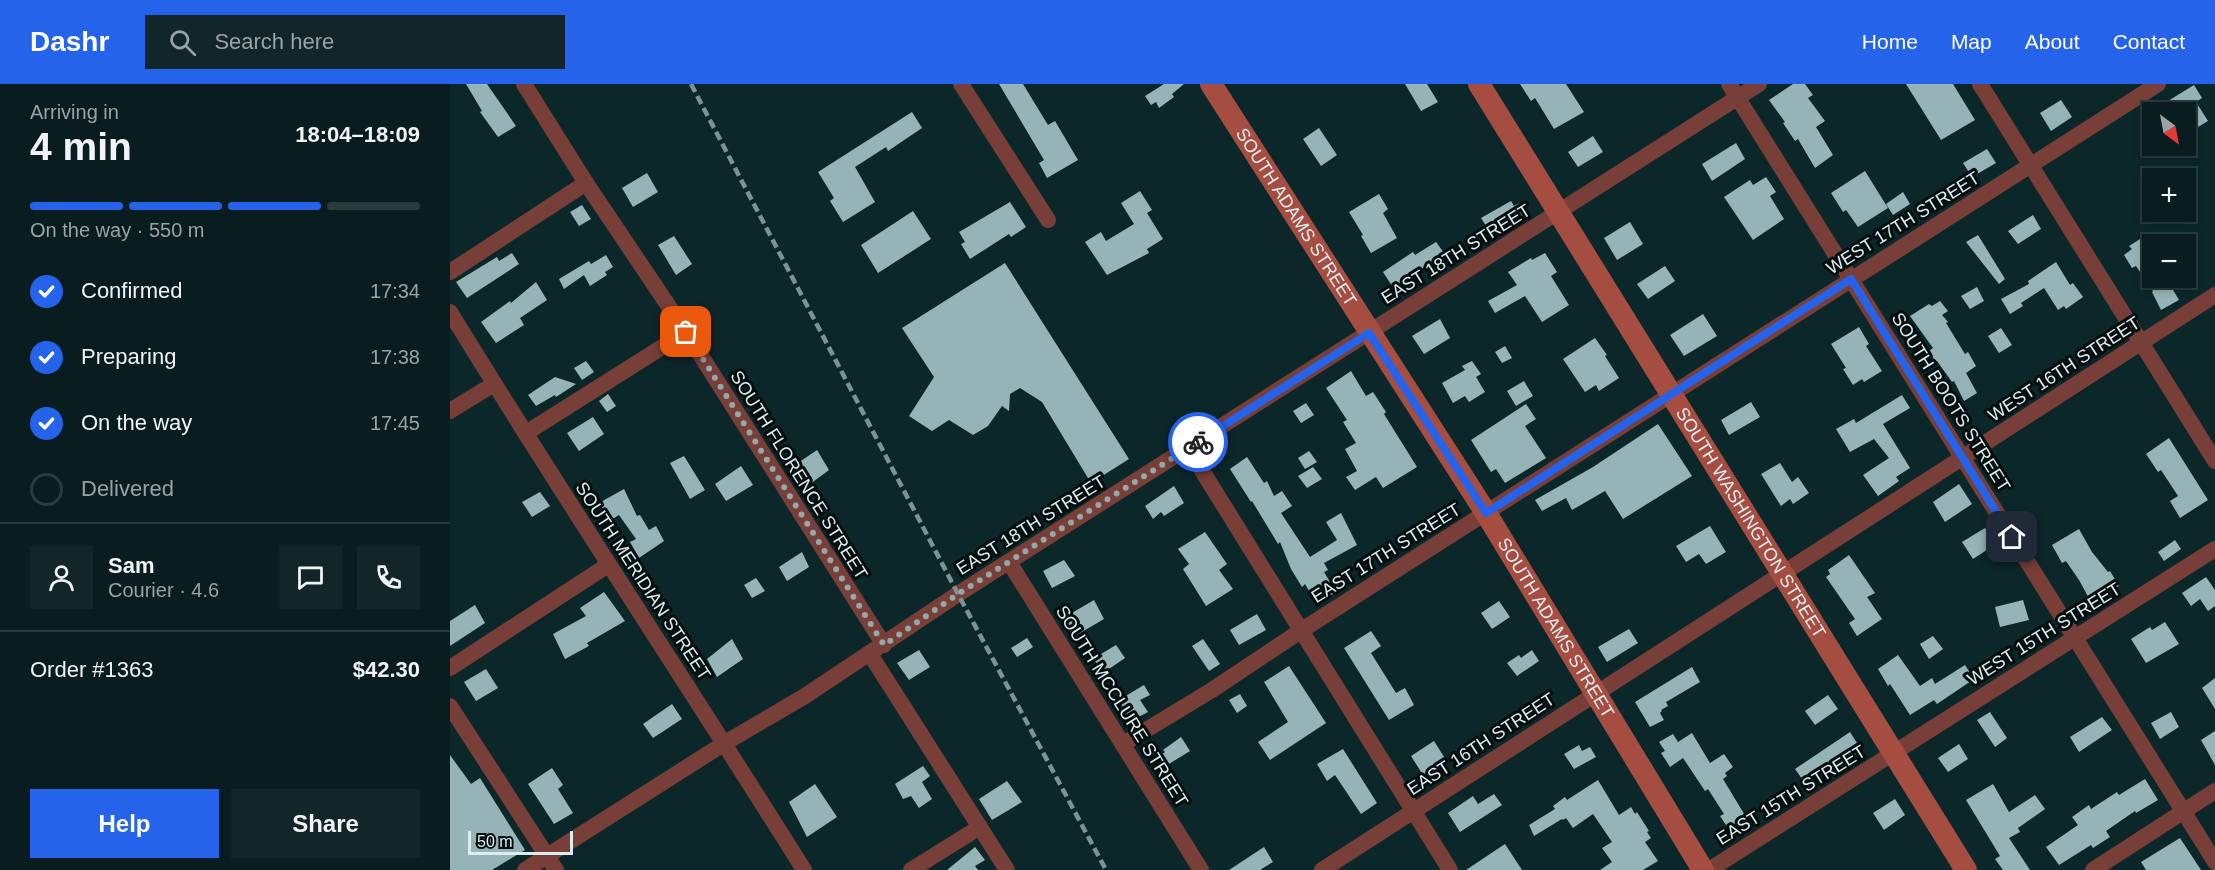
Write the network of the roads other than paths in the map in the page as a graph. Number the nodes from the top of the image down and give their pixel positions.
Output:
1 (524, 84) edge
2 (961, 84) edge
3 (1211, 84) edge
4 (1479, 84) edge
5 (1759, 84) edge
6 (1980, 84) edge
7 (2158, 84) edge
8 (1733, 91) edge
9 (2031, 165) junction
10 (586, 183) junction
11 (1559, 212) junction
12 (1048, 220) dead end
13 (450, 272) edge
14 (1851, 279) junction
15 (2215, 295) edge
16 (450, 312) edge
17 (686, 332) junction
18 (1369, 333) junction
19 (2141, 342) junction
20 (494, 384) junction
21 (1670, 396) junction
22 (450, 411) edge
23 (526, 433) junction
24 (1188, 448) junction
25 (1962, 457) junction
26 (2215, 461) edge
27 (1486, 513) junction
28 (2215, 549) edge
29 (1009, 562) junction
30 (608, 565) junction
31 (1782, 573) junction
32 (1302, 630) junction
33 (2075, 637) junction
34 (877, 650) junction
35 (450, 668) edge
36 (1595, 694) junction
37 (450, 706) edge
38 (725, 743) junction
39 (1123, 744) junction
40 (1894, 753) junction
41 (2215, 791) edge
42 (1413, 811) junction
43 (2184, 812) junction
44 (980, 827) junction
45 (2215, 862) edge
46 (551, 863) edge
47 (525, 870) edge
48 (804, 870) edge
49 (911, 870) edge
50 (1007, 870) edge
51 (1201, 870) edge
52 (1322, 870) edge
53 (1450, 870) edge
54 (1703, 870) edge
55 (1709, 870) edge
56 (1966, 870) edge
57 (2093, 870) edge

1 - 10 street, SOUTH FLORENCE STREET
2 - 12 street
3 - 18 main road, SOUTH ADAMS STREET
4 - 11 main road, SOUTH WASHINGTON STREET
5 - 8 street, EAST 18TH STREET
6 - 9 street
7 - 9 street, WEST 17TH STREET
8 - 11 street, EAST 18TH STREET
8 - 14 street, SOUTH BOOTS STREET
9 - 14 street, WEST 17TH STREET
9 - 19 street
10 - 13 street
10 - 17 street, SOUTH FLORENCE STREET
11 - 18 street, EAST 18TH STREET
11 - 21 main road, SOUTH WASHINGTON STREET
14 - 21 street, WEST 17TH STREET
14 - 25 street, SOUTH BOOTS STREET
15 - 19 street, WEST 16TH STREET
16 - 20 street, SOUTH MERIDIAN STREET
17 - 23 street
17 - 34 street, SOUTH FLORENCE STREET
18 - 24 street, EAST 18TH STREET
18 - 27 main road, SOUTH ADAMS STREET
19 - 25 street, WEST 16TH STREET
19 - 26 street
20 - 22 street
20 - 23 street, SOUTH MERIDIAN STREET
21 - 27 street, EAST 17TH STREET
21 - 31 main road, SOUTH WASHINGTON STREET
23 - 30 street, SOUTH MERIDIAN STREET
24 - 29 street, EAST 18TH STREET
24 - 32 street
25 - 31 street, WEST 16TH STREET
25 - 33 street, SOUTH BOOTS STREET
27 - 32 street, EAST 17TH STREET
27 - 36 main road, SOUTH ADAMS STREET
28 - 33 street, WEST 15TH STREET
29 - 34 street, EAST 18TH STREET
29 - 39 street, SOUTH MCCLURE STREET
30 - 35 street
30 - 38 street, SOUTH MERIDIAN STREET
31 - 36 street, EAST 16TH STREET
31 - 40 main road, SOUTH WASHINGTON STREET
32 - 39 street, EAST 17TH STREET
32 - 42 street
33 - 40 street, WEST 15TH STREET
33 - 43 street, SOUTH BOOTS STREET
34 - 38 street, EAST 18TH STREET
34 - 44 street, SOUTH FLORENCE STREET
36 - 42 street, EAST 16TH STREET
36 - 54 main road, SOUTH ADAMS STREET
37 - 46 street
38 - 46 street, EAST 18TH STREET
38 - 48 street, SOUTH MERIDIAN STREET
39 - 51 street, SOUTH MCCLURE STREET
40 - 55 street, EAST 15TH STREET
40 - 56 main road, SOUTH WASHINGTON STREET
41 - 43 street
42 - 52 street, EAST 16TH STREET
42 - 53 street
43 - 45 street, SOUTH BOOTS STREET
43 - 57 street
44 - 49 street
44 - 50 street, SOUTH FLORENCE STREET
46 - 47 street, EAST 18TH STREET

